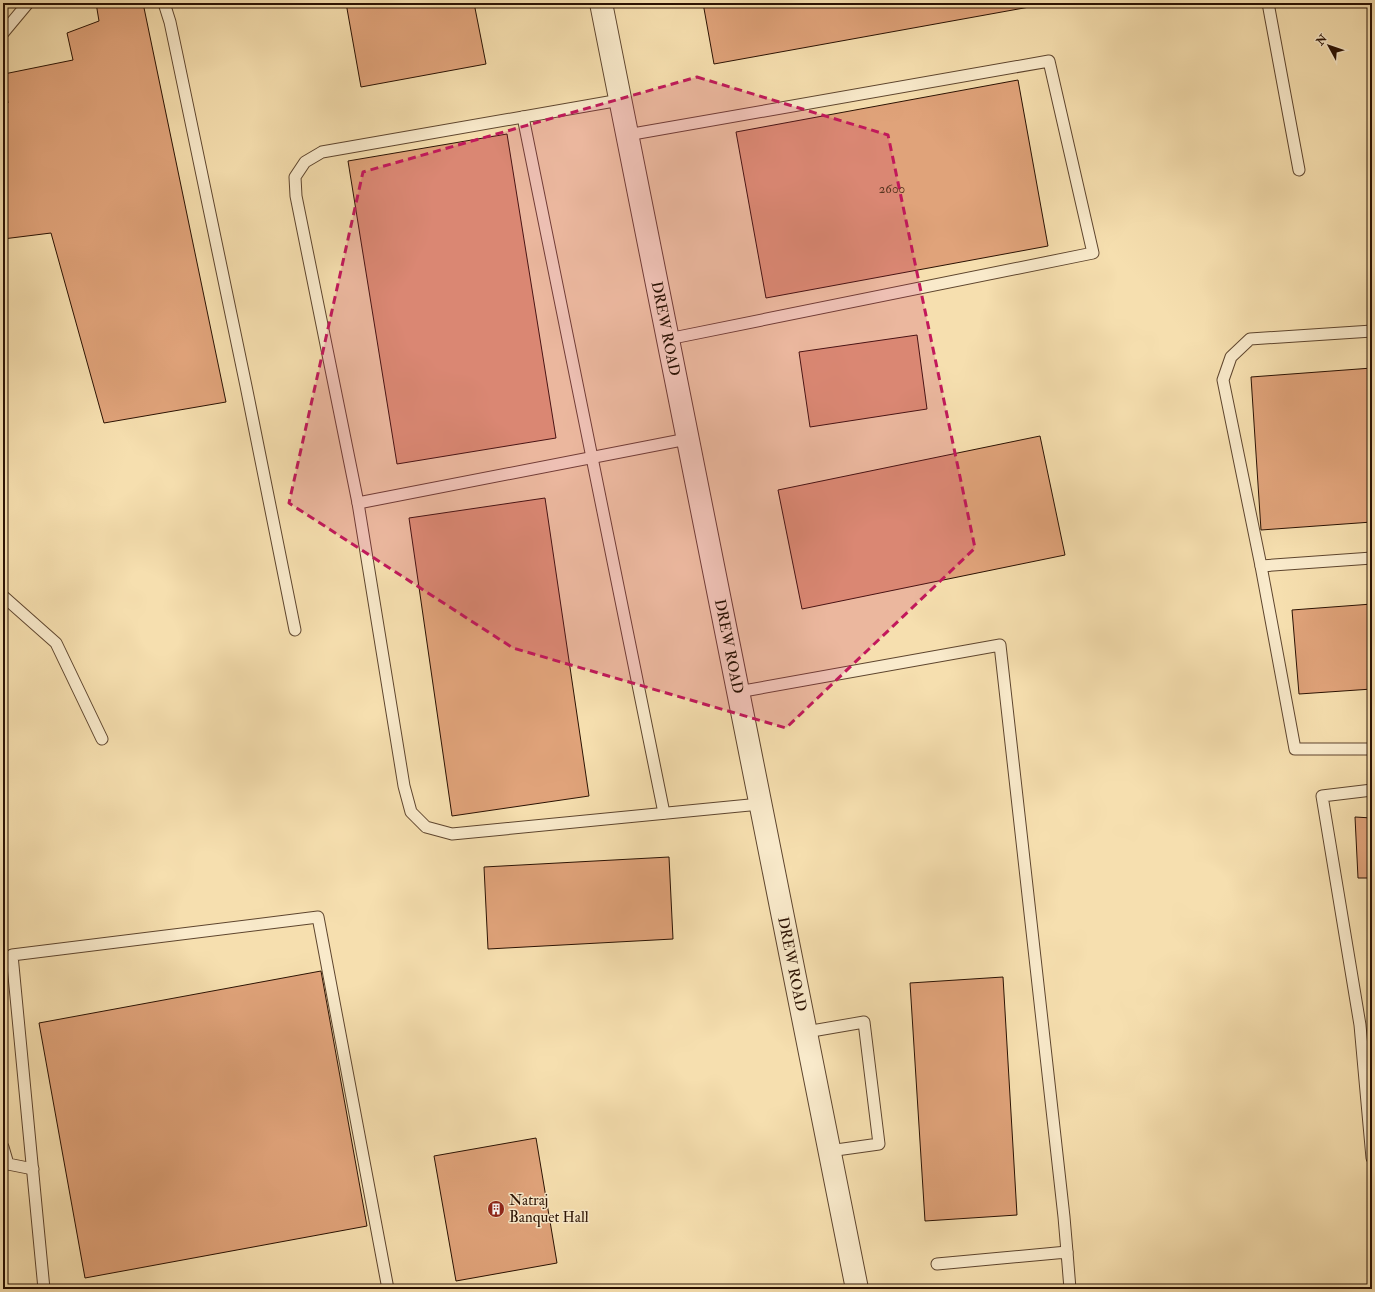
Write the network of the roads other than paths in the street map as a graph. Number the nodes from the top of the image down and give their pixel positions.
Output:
1 (28, 3) edge
2 (164, 3) edge
3 (601, 3) edge
4 (1268, 3) edge
5 (3, 32) edge
6 (620, 100) junction
7 (523, 117) junction
8 (627, 136) junction
9 (1298, 170) dead end
10 (1372, 331) edge
11 (668, 339) junction
12 (688, 439) junction
13 (592, 458) junction
14 (358, 503) junction
15 (1372, 558) edge
16 (1262, 566) junction
17 (3, 596) edge
18 (295, 630) dead end
19 (738, 692) junction
20 (102, 739) dead end
21 (1372, 749) edge
22 (1372, 790) edge
23 (760, 804) junction
24 (664, 813) junction
25 (806, 1032) junction
26 (3, 1147) edge
27 (829, 1152) junction
28 (1372, 1158) edge
29 (33, 1169) junction
30 (1067, 1252) junction
31 (937, 1264) dead end
32 (44, 1289) edge
33 (388, 1289) edge
34 (857, 1289) edge
35 (1070, 1289) edge

1 - 5 lane
2 - 18 lane
3 - 6 street, DREW ROAD
4 - 9 lane
6 - 7 lane
6 - 8 street, DREW ROAD
7 - 13 lane
7 - 14 lane
8 - 11 street, DREW ROAD
8 - 11 lane
10 - 16 lane
11 - 12 street, DREW ROAD
12 - 13 lane
12 - 19 street, DREW ROAD
13 - 14 lane
13 - 24 lane
14 - 24 lane
15 - 16 lane
16 - 21 lane
17 - 20 lane
19 - 23 street, DREW ROAD
19 - 30 lane
22 - 28 lane
23 - 24 lane
23 - 25 street, DREW ROAD
25 - 27 street, DREW ROAD
25 - 27 lane
26 - 29 lane
27 - 34 street, DREW ROAD
29 - 32 lane
29 - 33 lane
30 - 31 lane
30 - 35 lane

